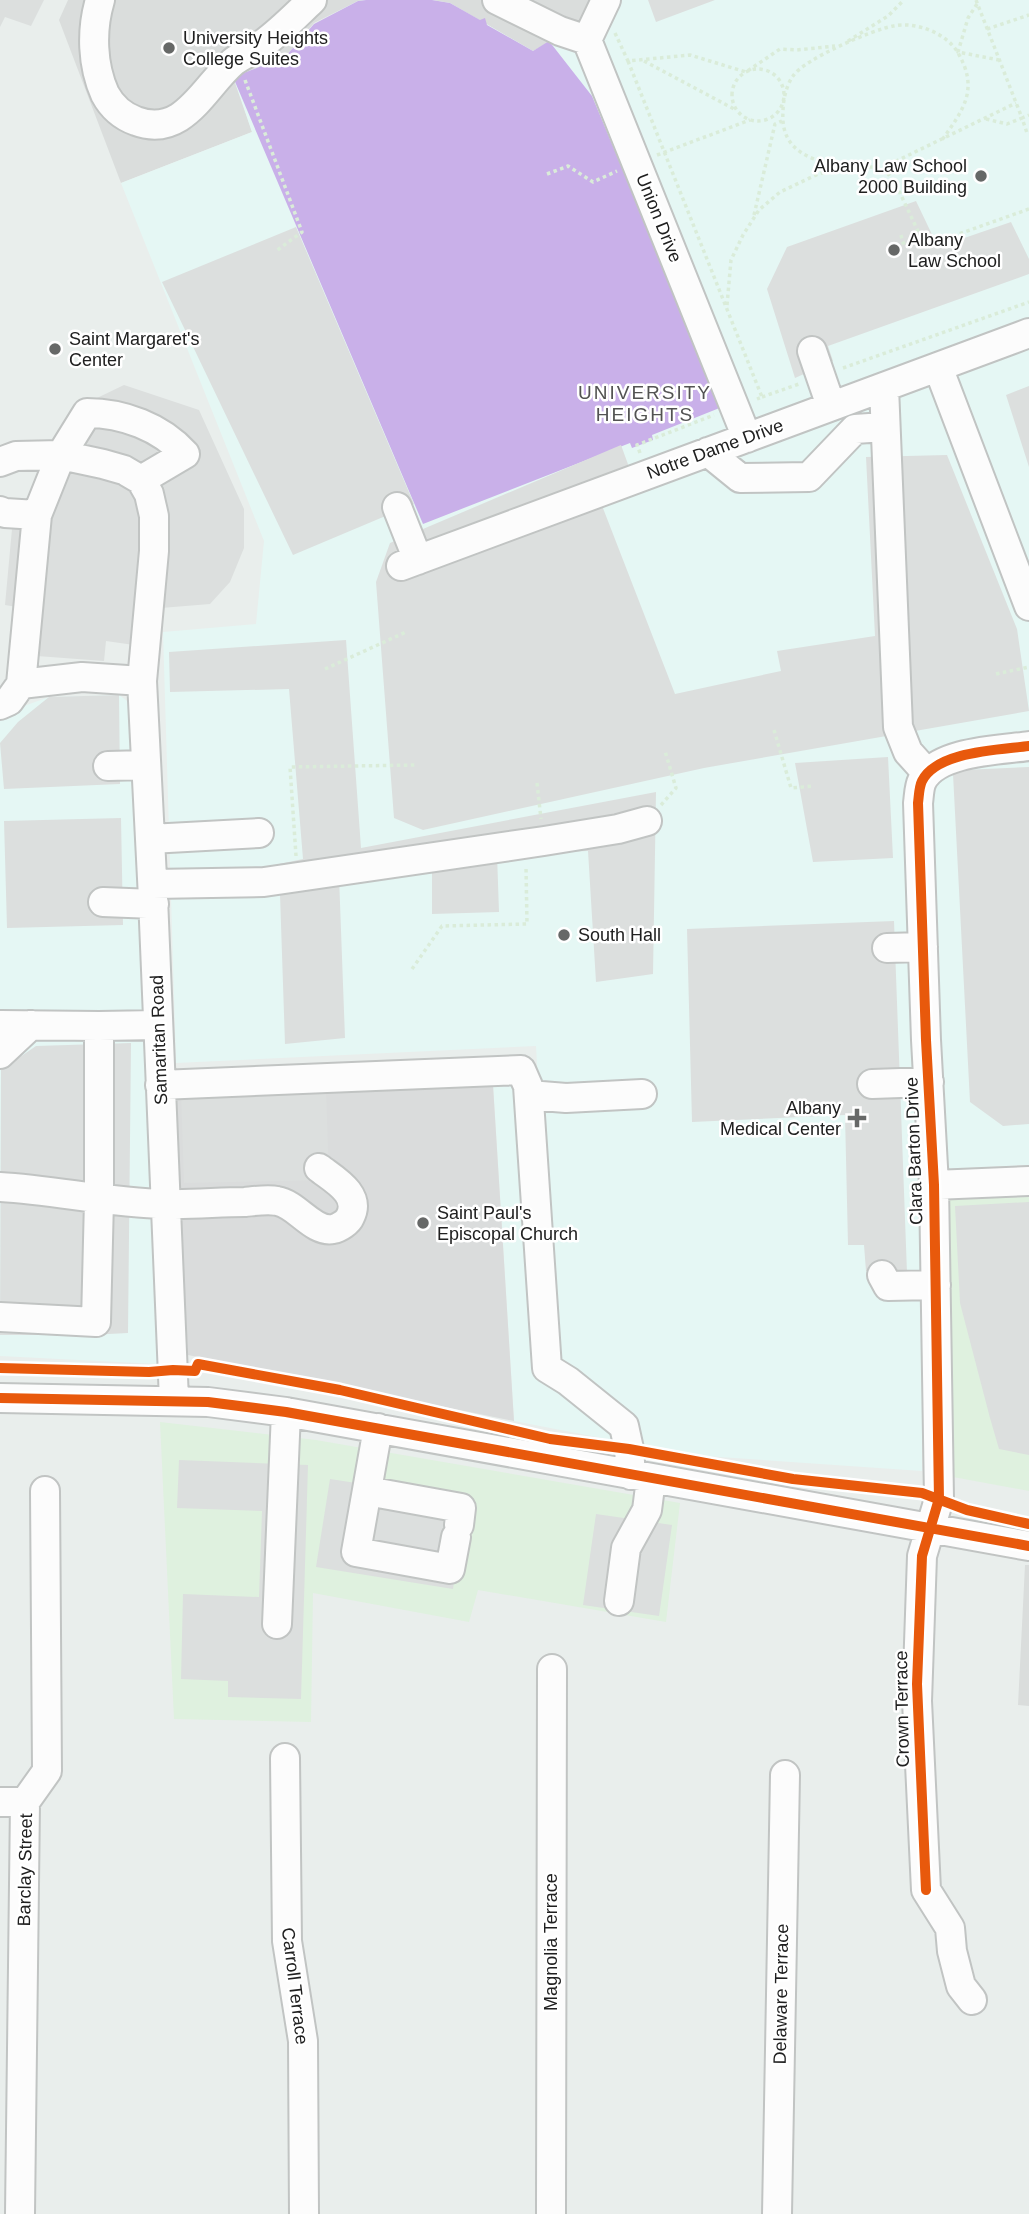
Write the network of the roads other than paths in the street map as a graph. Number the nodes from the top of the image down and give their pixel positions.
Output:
1 (100, 0) edge
2 (312, 0) edge
3 (497, 0) edge
4 (606, 0) edge
5 (587, 40) junction
6 (1029, 333) edge
7 (816, 363) road end
8 (938, 367) junction
9 (884, 387) junction
10 (831, 406) junction
11 (884, 427) junction
12 (747, 438) junction
13 (708, 452) junction
14 (61, 455) junction
15 (0, 462) edge
16 (141, 481) junction
17 (397, 507) dead end
18 (0, 511) edge
19 (37, 515) junction
20 (1029, 606) edge
21 (142, 681) junction
22 (21, 684) junction
23 (0, 705) edge
24 (1029, 746) edge
25 (146, 765) junction
26 (108, 766) dead end
27 (927, 773) junction
28 (647, 821) road end
29 (259, 833) dead end
30 (150, 839) junction
31 (153, 894) junction
32 (103, 902) dead end
33 (923, 947) junction
34 (887, 948) dead end
35 (0, 1025) edge
36 (30, 1025) junction
37 (158, 1025) junction
38 (99, 1026) junction
39 (0, 1054) edge
40 (929, 1082) junction
41 (872, 1084) dead end
42 (160, 1085) junction
43 (642, 1094) dead end
44 (529, 1095) junction
45 (319, 1168) dead end
46 (1029, 1181) edge
47 (934, 1185) junction
48 (0, 1187) edge
49 (99, 1200) junction
50 (165, 1204) junction
51 (882, 1275) dead end
52 (936, 1285) junction
53 (0, 1317) edge
54 (0, 1398) edge
55 (174, 1400) junction
56 (286, 1412) junction
57 (378, 1428) junction
58 (641, 1477) junction
59 (45, 1491) dead end
60 (367, 1491) junction
61 (930, 1529) junction
62 (1029, 1546) edge
63 (619, 1601) dead end
64 (277, 1624) dead end
65 (552, 1669) dead end
66 (285, 1758) dead end
67 (785, 1775) dead end
68 (13, 1802) edge
69 (972, 2000) dead end
70 (20, 2214) edge
71 (304, 2214) edge
72 (551, 2214) edge
73 (777, 2214) edge

1 - 2 street
3 - 5 street
4 - 5 street
5 - 12 street, Union Drive
6 - 8 street, Notre Dame Drive
7 - 10 street
8 - 9 street, Notre Dame Drive
8 - 20 street
9 - 10 street, Notre Dame Drive
9 - 11 street
10 - 12 street, Notre Dame Drive
11 - 13 street
11 - 27 street
12 - 13 street, Notre Dame Drive
13 - 17 street, Notre Dame Drive
14 - 15 street
14 - 16 street
14 - 16 street
14 - 19 street
16 - 21 street, Samaritan Road
18 - 19 street
19 - 22 street
21 - 22 street
21 - 25 street, Samaritan Road
22 - 23 street
24 - 27 street
25 - 26 street
25 - 30 street, Samaritan Road
27 - 33 street, Clara Barton Drive
28 - 31 street
29 - 30 street
30 - 31 street, Samaritan Road
31 - 32 street
31 - 37 street, Samaritan Road
33 - 34 street
33 - 40 street, Clara Barton Drive
35 - 36 street
36 - 38 street
36 - 39 street
37 - 38 street
37 - 42 street, Samaritan Road
38 - 49 street
40 - 41 street
40 - 47 street, Clara Barton Drive
42 - 44 street
42 - 50 street, Samaritan Road
43 - 44 street
44 - 58 street
45 - 50 street
46 - 47 street
47 - 52 street, Clara Barton Drive
48 - 49 street
49 - 50 street
49 - 53 street
50 - 55 street, Samaritan Road
51 - 52 street
52 - 61 street, Clara Barton Drive
54 - 55 street
55 - 56 street
56 - 57 street
56 - 64 street
57 - 58 street
57 - 60 street
58 - 61 street
58 - 63 street
59 - 68 street, Barclay Street
60 - 60 street
61 - 62 street
61 - 69 street, Crown Terrace
65 - 72 street, Magnolia Terrace
66 - 71 street, Carroll Terrace
67 - 73 street, Delaware Terrace
68 - 70 street, Barclay Street

